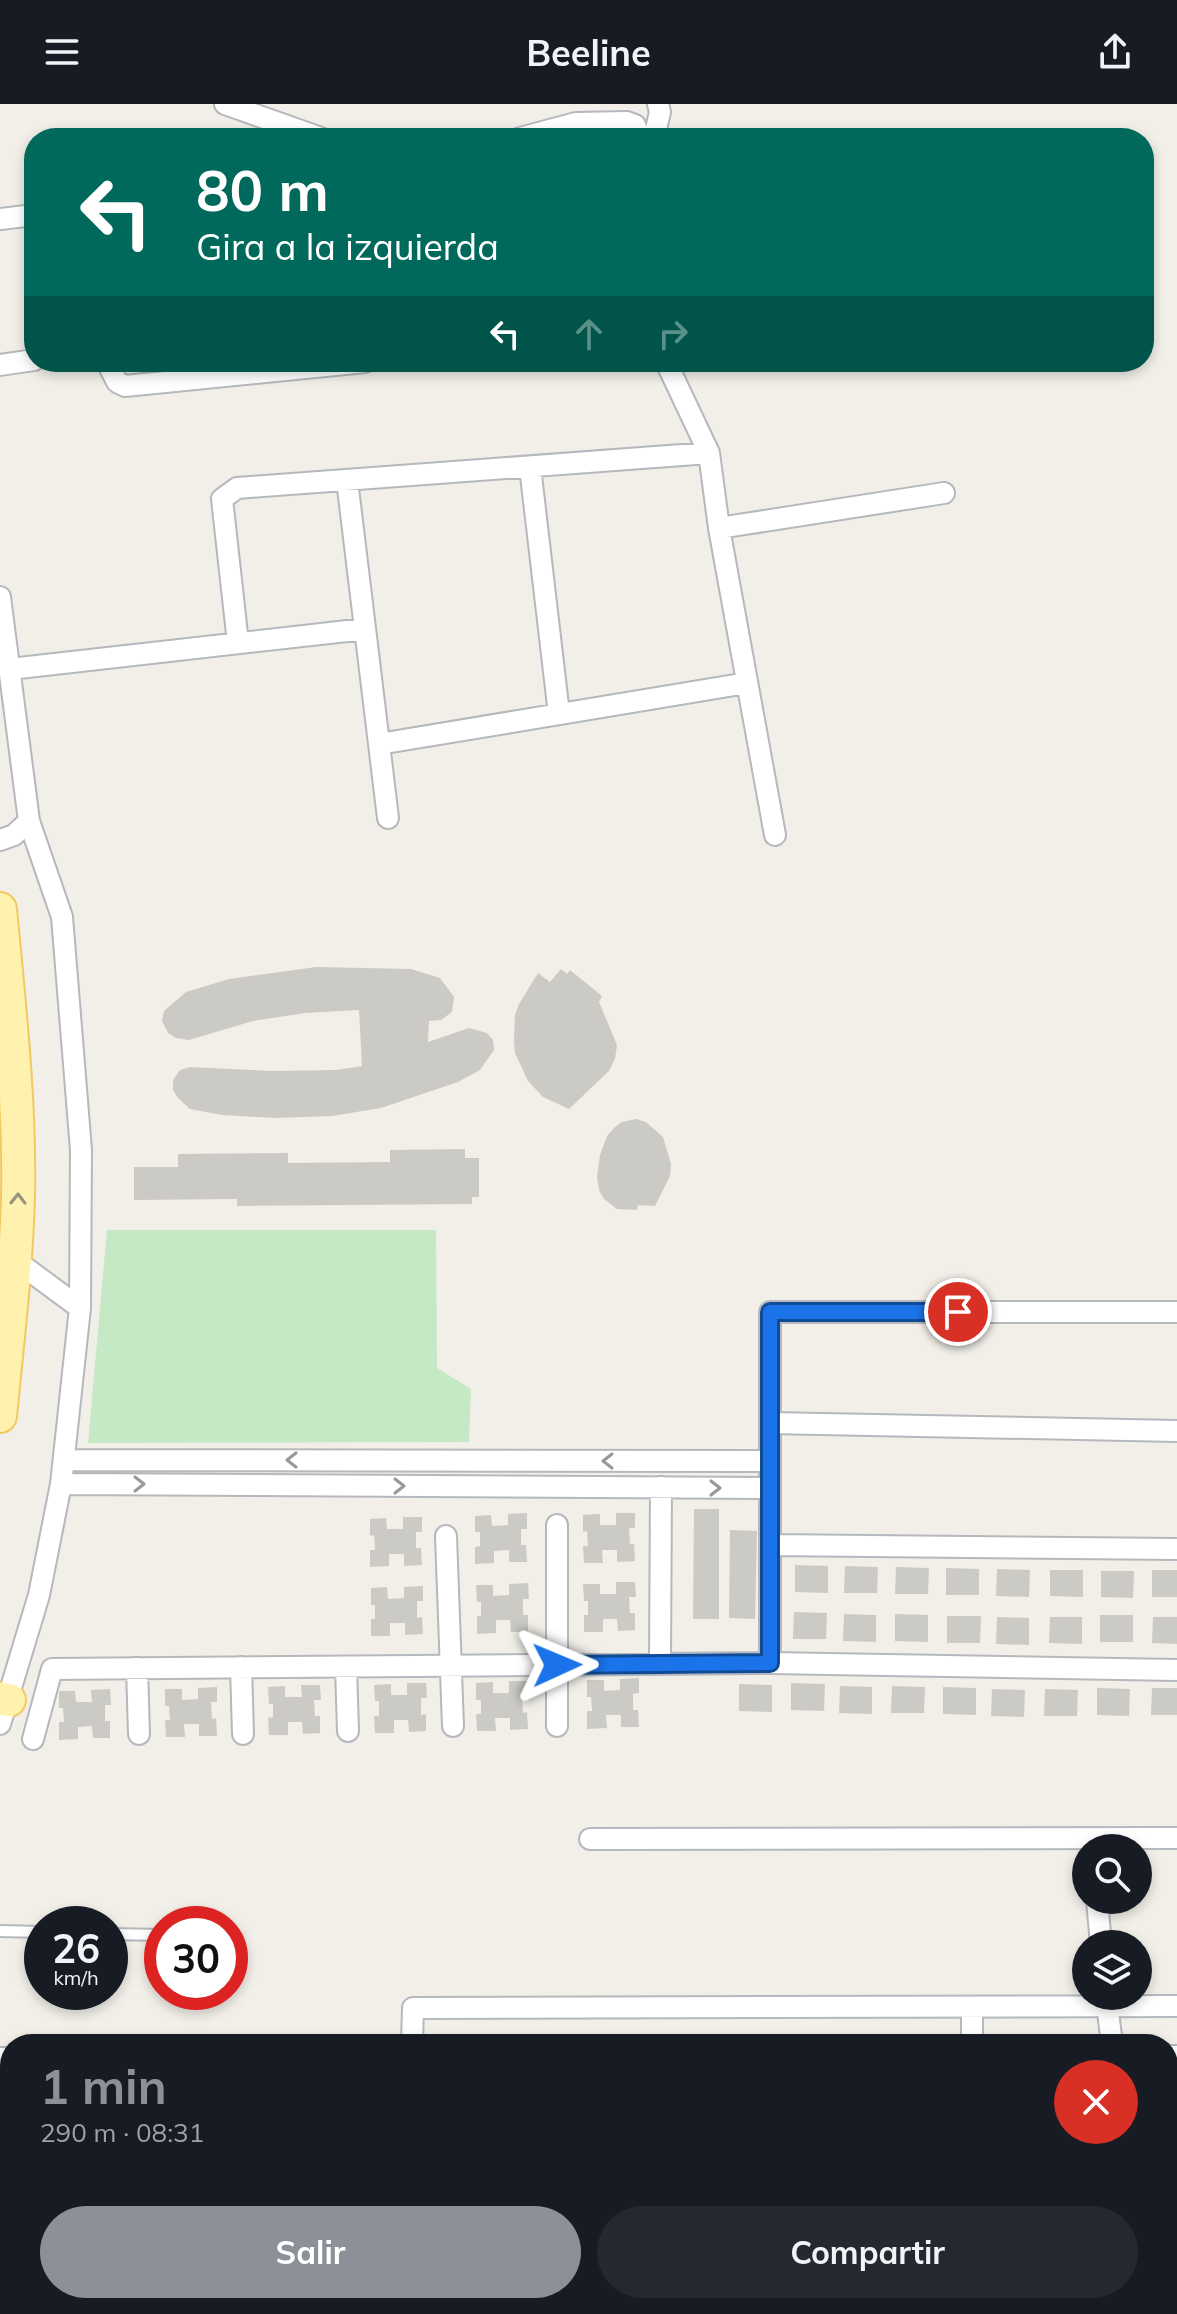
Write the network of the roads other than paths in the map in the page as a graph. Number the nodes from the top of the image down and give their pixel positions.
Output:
1 (225, 104) edge
2 (658, 104) edge
3 (293, 128) edge
4 (557, 128) edge
5 (636, 128) edge
6 (656, 128) edge
7 (24, 216) edge
8 (0, 219) edge
9 (24, 361) edge
10 (0, 365) edge
11 (112, 372) edge
12 (265, 372) edge
13 (671, 372) edge
14 (709, 453) junction
15 (530, 467) junction
16 (347, 480) junction
17 (944, 493) dead end
18 (719, 528) junction
19 (0, 597) edge
20 (365, 629) junction
21 (238, 643) junction
22 (10, 669) junction
23 (747, 683) junction
24 (559, 714) junction
25 (379, 744) junction
26 (388, 818) dead end
27 (29, 821) junction
28 (775, 835) dead end
29 (0, 840) edge
30 (0, 909) edge
31 (15, 1260) junction
32 (80, 1308) junction
33 (1177, 1312) edge
34 (0, 1416) edge
35 (770, 1423) junction
36 (1177, 1431) edge
37 (64, 1460) junction
38 (770, 1461) junction
39 (454, 1462) junction
40 (61, 1484) junction
41 (454, 1486) junction
42 (661, 1487) junction
43 (770, 1488) junction
44 (557, 1525) dead end
45 (446, 1536) dead end
46 (770, 1545) junction
47 (1177, 1549) edge
48 (770, 1663) junction
49 (660, 1664) junction
50 (557, 1665) junction
51 (452, 1666) junction
52 (241, 1667) junction
53 (346, 1667) junction
54 (137, 1668) junction
55 (1177, 1670) edge
56 (3, 1708) edge
57 (453, 1726) dead end
58 (557, 1726) dead end
59 (348, 1731) dead end
60 (139, 1734) dead end
61 (243, 1734) dead end
62 (33, 1739) dead end
63 (1177, 1838) edge
64 (590, 1839) dead end
65 (1152, 1839) edge
66 (1072, 1843) edge
67 (0, 1931) edge
68 (24, 1932) edge
69 (1072, 2003) edge
70 (1152, 2004) edge
71 (1177, 2006) edge
72 (972, 2007) junction
73 (1107, 2010) edge
74 (412, 2034) edge
75 (972, 2034) edge
76 (1111, 2034) edge

1 - 3 street
2 - 6 street
4 - 5 street
7 - 8 street
9 - 10 street
11 - 12 street
13 - 14 street
14 - 15 street
14 - 18 street
15 - 16 street
15 - 24 street
16 - 20 street
16 - 21 street
17 - 18 street
18 - 23 street
19 - 22 street
20 - 21 street
20 - 25 street
21 - 22 street
22 - 27 street
23 - 24 street
23 - 28 street
24 - 25 street
25 - 26 street
27 - 29 street
27 - 32 street
31 -> 30 main road
31 - 32 street
31 - 34 main road
32 - 37 street
33 - 35 street
35 - 36 street
35 - 38 street
39 -> 37 street
37 - 40 street
38 -> 39 street
38 - 43 street
39 - 41 street
40 -> 41 street
40 - 56 street
41 - 42 street
42 -> 43 street
42 - 49 street
43 - 46 street
44 - 50 street
45 - 51 street
46 - 47 street
46 - 48 street
48 - 49 street
48 - 55 street
49 - 50 street
50 - 51 street
50 - 58 street
51 - 53 street
51 - 57 street
52 - 53 street
52 - 54 street
52 - 61 street
53 - 59 street
54 - 60 street
54 - 62 street
63 - 65 street
64 - 66 street
67 - 68 lane
69 - 72 street
70 - 71 street
72 - 74 street
72 - 75 street
73 - 76 street

